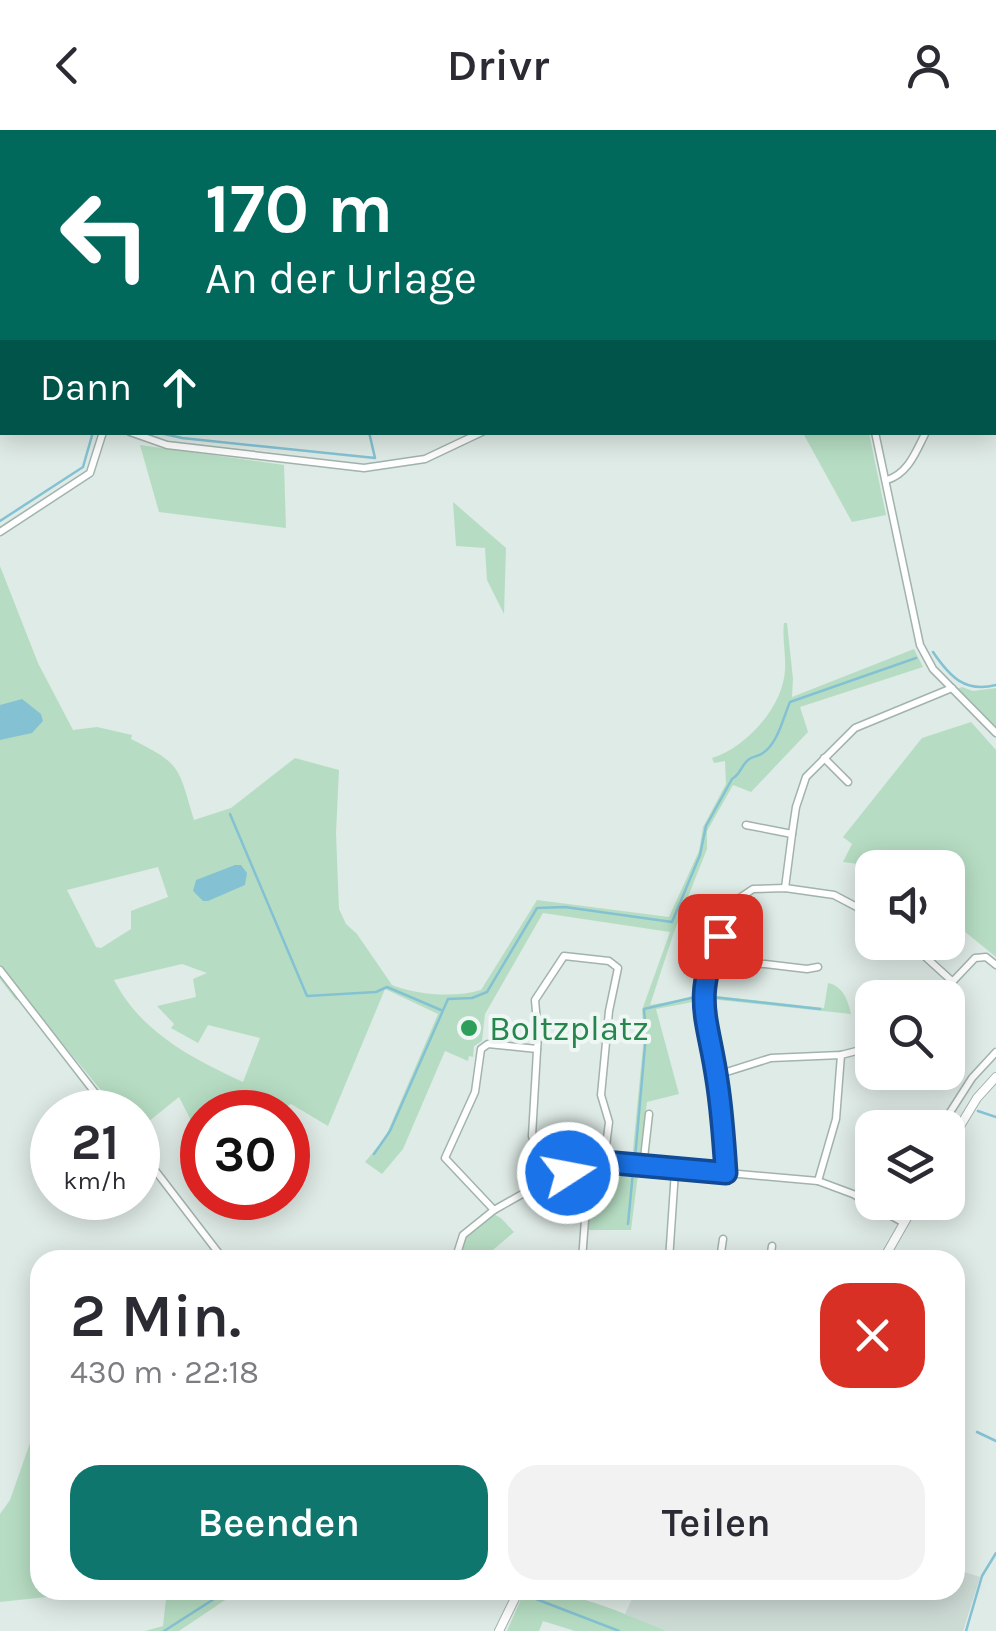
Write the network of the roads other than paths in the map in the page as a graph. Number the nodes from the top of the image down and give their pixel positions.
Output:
1 (102, 435) edge
2 (139, 435) edge
3 (476, 435) edge
4 (877, 435) edge
5 (924, 435) edge
6 (887, 480) junction
7 (0, 532) edge
8 (952, 688) junction
9 (996, 733) edge
10 (824, 758) junction
11 (848, 782) dead end
12 (746, 825) dead end
13 (792, 834) junction
14 (785, 888) junction
15 (855, 906) edge
16 (929, 960) edge
17 (708, 963) junction
18 (996, 965) edge
19 (818, 967) dead end
20 (0, 970) edge
21 (951, 980) edge
22 (955, 980) edge
23 (538, 1050) junction
24 (855, 1051) edge
25 (996, 1052) edge
26 (842, 1055) junction
27 (717, 1075) junction
28 (996, 1077) edge
29 (93, 1090) edge
30 (952, 1110) edge
31 (649, 1114) dead end
32 (965, 1118) edge
33 (604, 1162) junction
34 (589, 1166) junction
35 (643, 1167) junction
36 (675, 1171) junction
37 (726, 1173) junction
38 (160, 1177) edge
39 (547, 1180) junction
40 (818, 1181) junction
41 (855, 1195) edge
42 (494, 1210) junction
43 (899, 1220) edge
44 (906, 1220) edge
45 (904, 1223) junction
46 (723, 1239) dead end
47 (772, 1246) dead end
48 (216, 1250) edge
49 (459, 1250) edge
50 (583, 1250) edge
51 (671, 1250) edge
52 (721, 1250) edge
53 (771, 1250) edge
54 (889, 1250) edge
55 (514, 1600) edge
56 (499, 1631) edge

1 - 7 street
2 - 3 street
4 - 6 street
5 - 6 street
6 - 8 street
8 - 9 street
8 - 10 street
10 - 11 street
10 - 13 street
12 - 13 street
13 - 14 street
14 - 15 street
14 - 17 street
16 - 21 street
17 - 19 street
17 - 27 street
18 - 22 street
20 - 29 street
23 - 33 street
23 - 39 street
23 - 42 street
24 - 26 street
25 - 30 street
26 - 27 street
26 - 40 street
27 - 37 street
28 - 32 street
31 - 35 street
33 - 34 street
33 - 35 street
34 - 39 street
34 - 50 street
35 - 36 street
36 - 37 street
36 - 51 street
37 - 40 street
38 - 48 street
39 - 42 street
40 - 41 street
42 - 49 street
43 - 45 street
44 - 45 street
45 - 54 street
46 - 52 street
47 - 53 street
55 - 56 street

